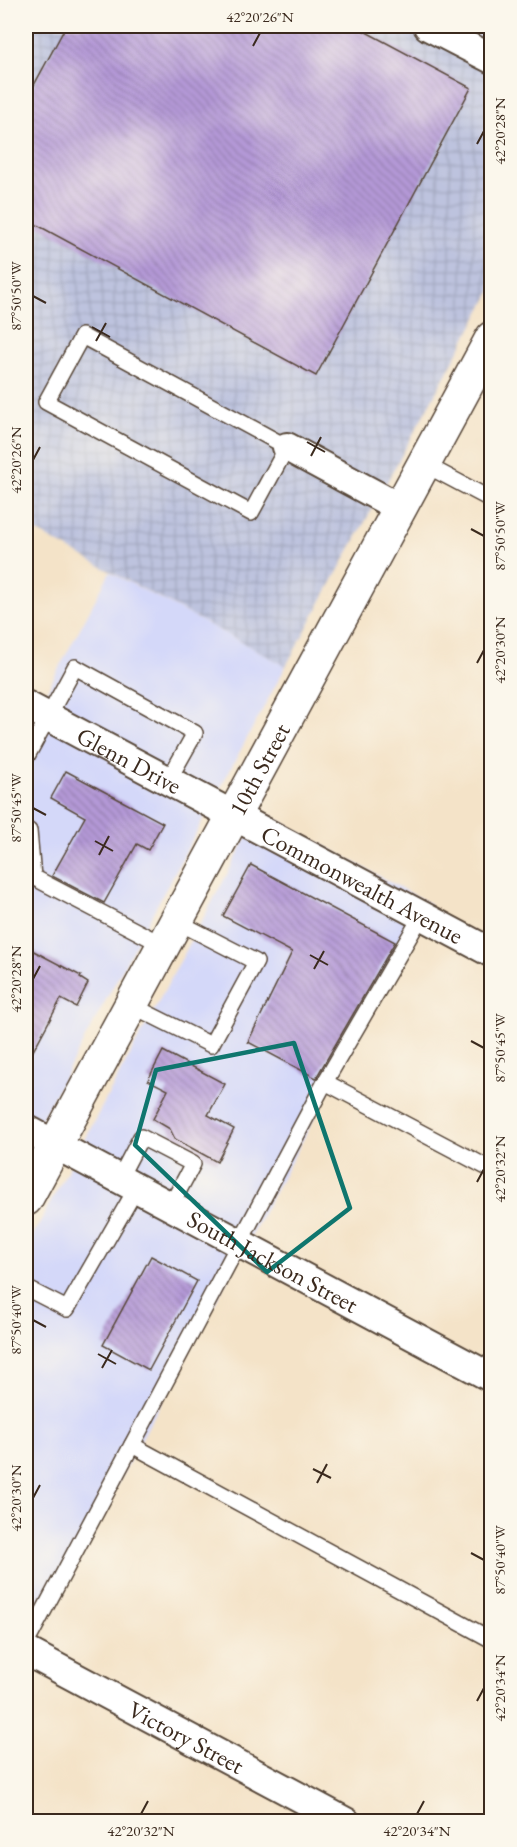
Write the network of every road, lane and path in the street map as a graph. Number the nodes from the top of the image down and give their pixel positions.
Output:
1 (428, 26) edge
2 (492, 59) edge
3 (492, 338) edge
4 (287, 447) junction
5 (424, 464) junction
6 (492, 500) edge
7 (400, 508) junction
8 (37, 711) edge
9 (26, 758) edge
10 (168, 781) junction
11 (233, 816) junction
12 (26, 829) edge
13 (422, 915) junction
14 (169, 933) junction
15 (492, 953) edge
16 (131, 1005) junction
17 (325, 1082) junction
18 (26, 1129) edge
19 (54, 1145) junction
20 (492, 1170) edge
21 (127, 1184) junction
22 (26, 1199) edge
23 (170, 1207) junction
24 (238, 1244) junction
25 (26, 1288) edge
26 (492, 1378) edge
27 (132, 1446) junction
28 (492, 1640) edge
29 (26, 1644) edge
30 (26, 1651) edge
31 (346, 1821) edge

1 - 2 street
3 - 5 street, 10th Street
4 - 4 lane
4 - 7 street
5 - 6 lane
5 - 7 street, 10th Street
7 - 11 street, 10th Street
8 - 9 lane
8 - 10 street, Glenn Drive
8 - 10 lane
10 - 11 street, Glenn Drive
11 - 13 street, Commonwealth Avenue
11 - 14 street, 10th Street
12 - 14 lane
13 - 15 street, Commonwealth Avenue
13 - 17 lane
14 - 16 street, 10th Street
14 - 16 lane
16 - 19 street, 10th Street
17 - 20 lane
17 - 24 lane
18 - 19 street, South Jackson Street
19 - 21 street, South Jackson Street
19 - 22 street, 10th Street
21 - 23 street, South Jackson Street
21 - 23 lane
21 - 25 lane
23 - 24 street, South Jackson Street
24 - 26 street, South Jackson Street
24 - 27 lane
27 - 28 lane
27 - 29 lane
30 - 31 street, Victory Street

